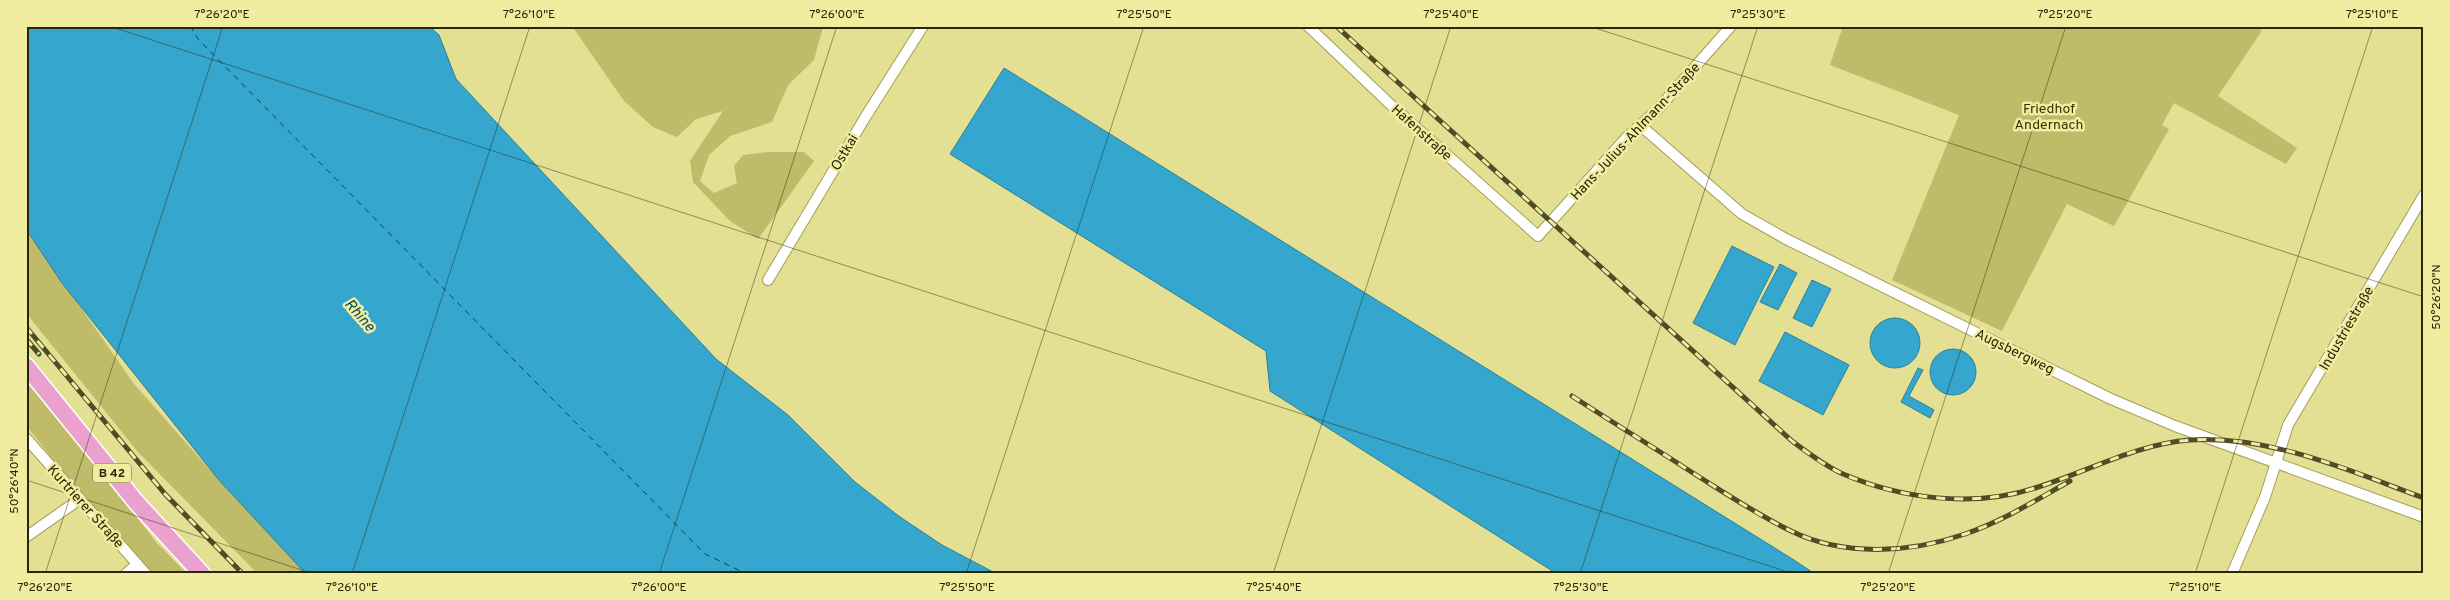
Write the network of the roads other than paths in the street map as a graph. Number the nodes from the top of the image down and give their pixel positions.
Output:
1 (924, 26) edge
2 (1308, 26) edge
3 (1731, 26) edge
4 (1640, 125) junction
5 (2424, 196) edge
6 (1538, 236) joint
7 (768, 280) dead end
8 (26, 366) edge
9 (26, 438) edge
10 (2275, 463) junction
11 (80, 499) junction
12 (2424, 517) edge
13 (26, 538) edge
14 (138, 564) junction
15 (126, 574) edge
16 (146, 574) edge
17 (202, 574) edge
18 (2232, 574) edge

1 - 7 street, Ostkai
2 - 6 street, Hafenstraße
3 - 4 street, Hans-Julius-Ahlmann-Straße
4 - 6 street, Hans-Julius-Ahlmann-Straße
4 - 10 street, Augsbergweg
5 - 10 street, Industriestraße
8 - 17 main road, B 42
9 - 11 street, Kurtrierer Straße
10 - 12 street, Augsbergweg
10 - 18 street, Industriestraße
11 - 13 street
11 - 14 street, Kurtrierer Straße
14 - 15 street
14 - 16 street, Kurtrierer Straße

